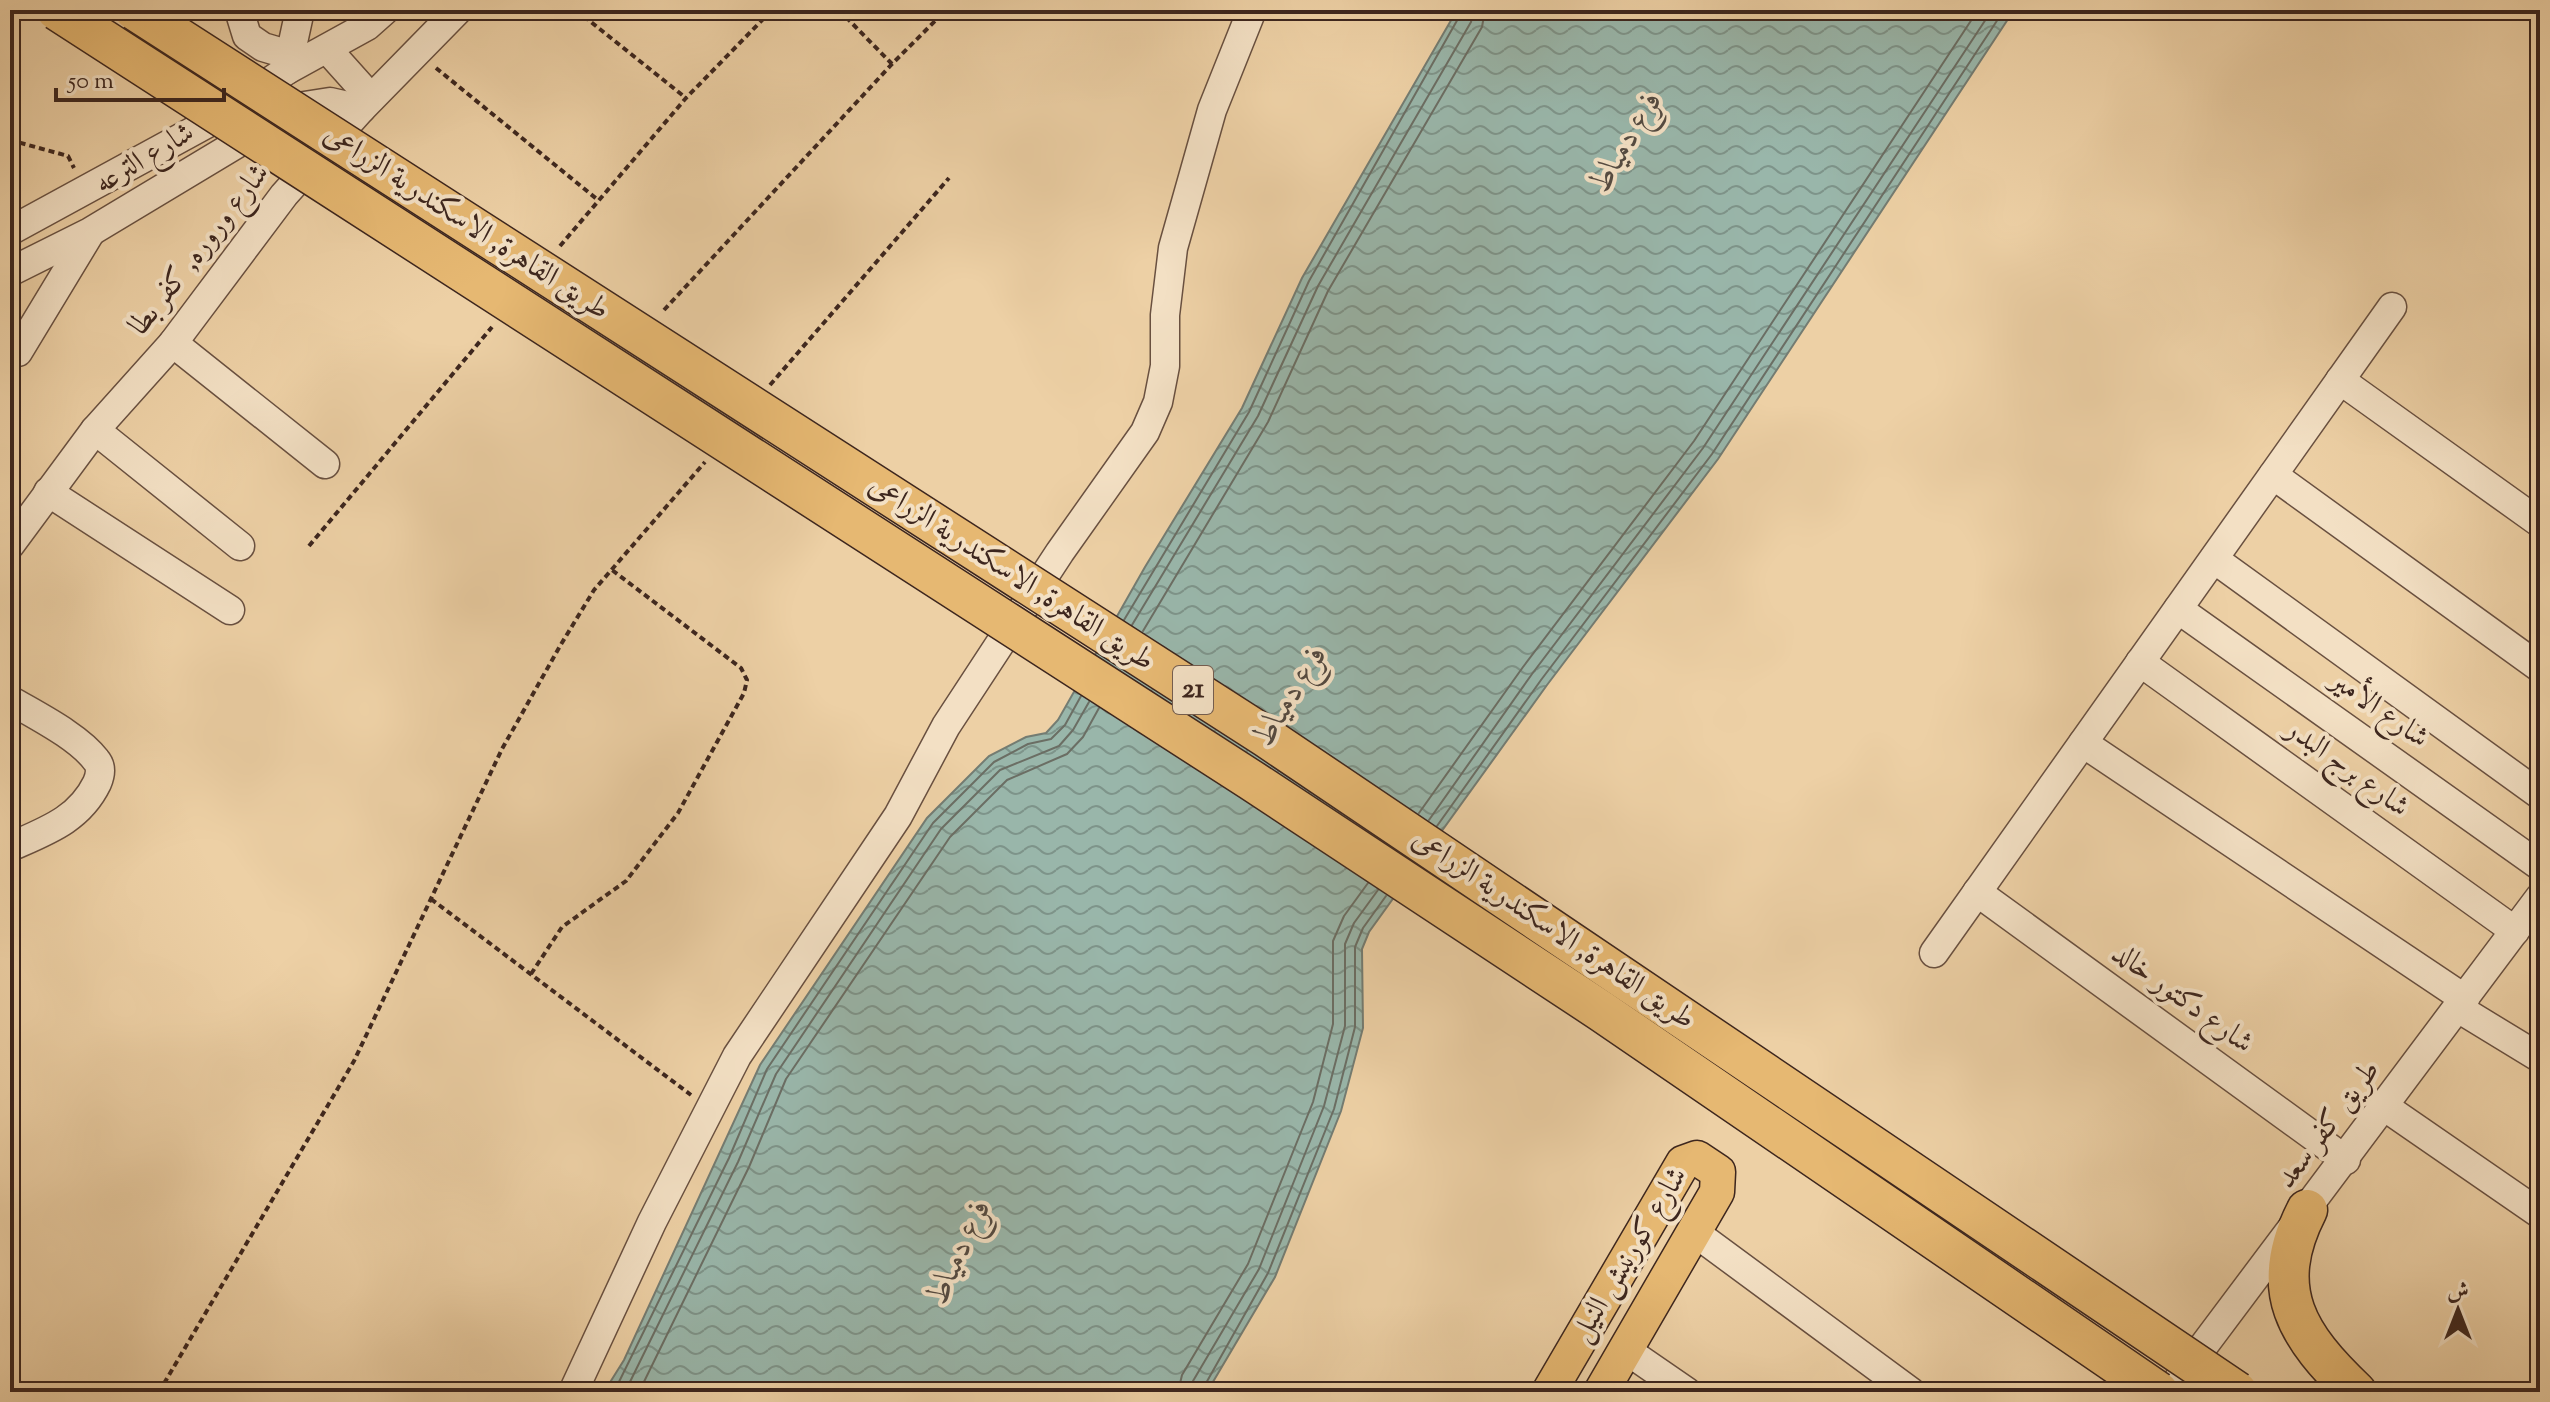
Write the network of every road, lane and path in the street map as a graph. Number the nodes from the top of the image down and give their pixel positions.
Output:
1 (57, 10) edge
2 (135, 10) edge
3 (239, 10) edge
4 (300, 10) edge
5 (458, 10) edge
6 (576, 10) edge
7 (772, 10) edge
8 (839, 10) edge
9 (946, 10) edge
10 (1252, 10) edge
11 (374, 15) edge
12 (328, 50) junction
13 (416, 51) junction
14 (289, 63) junction
15 (892, 64) junction
16 (686, 98) junction
17 (366, 104) junction
18 (10, 140) edge
19 (949, 178) dead end
20 (85, 191) junction
21 (598, 200) junction
22 (10, 231) edge
23 (90, 232) junction
24 (559, 248) dead end
25 (11, 273) edge
26 (2392, 307) dead end
27 (664, 310) dead end
28 (499, 319) dead end
29 (173, 343) junction
30 (18, 352) dead end
31 (2340, 380) junction
32 (765, 392) dead end
33 (95, 430) junction
34 (714, 451) dead end
35 (325, 464) dead end
36 (2273, 475) junction
37 (48, 492) junction
38 (2540, 523) edge
39 (10, 545) edge
40 (240, 546) dead end
41 (309, 546) dead end
42 (2214, 559) junction
43 (612, 570) junction
44 (2178, 609) junction
45 (230, 610) dead end
46 (2140, 662) junction
47 (2540, 668) edge
48 (10, 700) edge
49 (2083, 743) junction
50 (2540, 795) edge
51 (10, 847) edge
52 (2540, 866) edge
53 (1977, 892) junction
54 (2540, 897) edge
55 (431, 899) junction
56 (2515, 931) junction
57 (1934, 953) dead end
58 (531, 974) junction
59 (2461, 1004) junction
60 (2540, 1058) edge
61 (2385, 1107) junction
62 (710, 1109) junction
63 (2346, 1160) junction
64 (2307, 1210) junction
65 (2540, 1214) edge
66 (1694, 1232) junction
67 (1626, 1350) junction
68 (159, 1392) edge
69 (573, 1392) edge
70 (1549, 1392) edge
71 (1601, 1392) edge
72 (1687, 1392) edge
73 (1911, 1392) edge
74 (2158, 1392) edge
75 (2169, 1392) edge
76 (2237, 1392) edge
77 (2356, 1392) edge

1 - 74 highway, طريق القاهرة, الاسكندرية الزراعى / 21, bridge
2 - 76 highway, طريق القاهرة, الاسكندرية الزراعى / 21, bridge
3 - 14 street
4 - 14 street
5 - 13 street, شارع وروره, كفر بطا
6 - 16 path
7 - 16 path
8 - 15 path
9 - 15 path
10 - 62 street
11 - 12 street, شارع الترعه
12 - 14 street, شارع الترعه
12 - 17 street
13 - 17 street, شارع وروره, كفر بطا
13 - 21 path
14 - 20 street, شارع الترعه
15 - 27 path
16 - 21 path
17 - 23 street, شارع الترعه
17 - 29 street, شارع وروره, كفر بطا
18 - 20 path
19 - 32 path
20 - 22 street, شارع الترعه
21 - 24 path
23 - 25 street, شارع الترعه
23 - 30 street
26 - 31 street
28 - 41 path
29 - 33 street, شارع وروره, كفر بطا
29 - 35 street
31 - 36 street
31 - 38 street
33 - 37 street, شارع وروره, كفر بطا
33 - 40 street
34 - 43 path
36 - 42 street
36 - 47 street
37 - 39 street, شارع وروره, كفر بطا
37 - 45 street
42 - 44 street
42 - 50 street
43 - 55 path
43 - 58 path
44 - 46 street
44 - 52 street, شارع الأمير
46 - 49 street
46 - 56 street, شارع برج البدر
48 - 51 street
49 - 53 street
49 - 59 street
53 - 57 street
53 - 63 street, شارع دكتور خالد
54 - 56 street, طريق كفر سعد
55 - 58 path
55 - 68 path
56 - 59 street, طريق كفر سعد
58 - 62 path
59 - 60 street
59 - 61 street, طريق كفر سعد
61 - 63 street, طريق كفر سعد
61 - 65 street
62 - 69 street
63 - 64 street, طريق كفر سعد
64 - 75 street, طريق كفر سعد
64 - 77 highway
66 - 67 main road, شارع كورنيش النيل
66 - 70 main road, شارع كورنيش النيل
66 - 73 street
67 - 71 main road, شارع كورنيش النيل
67 - 72 street

